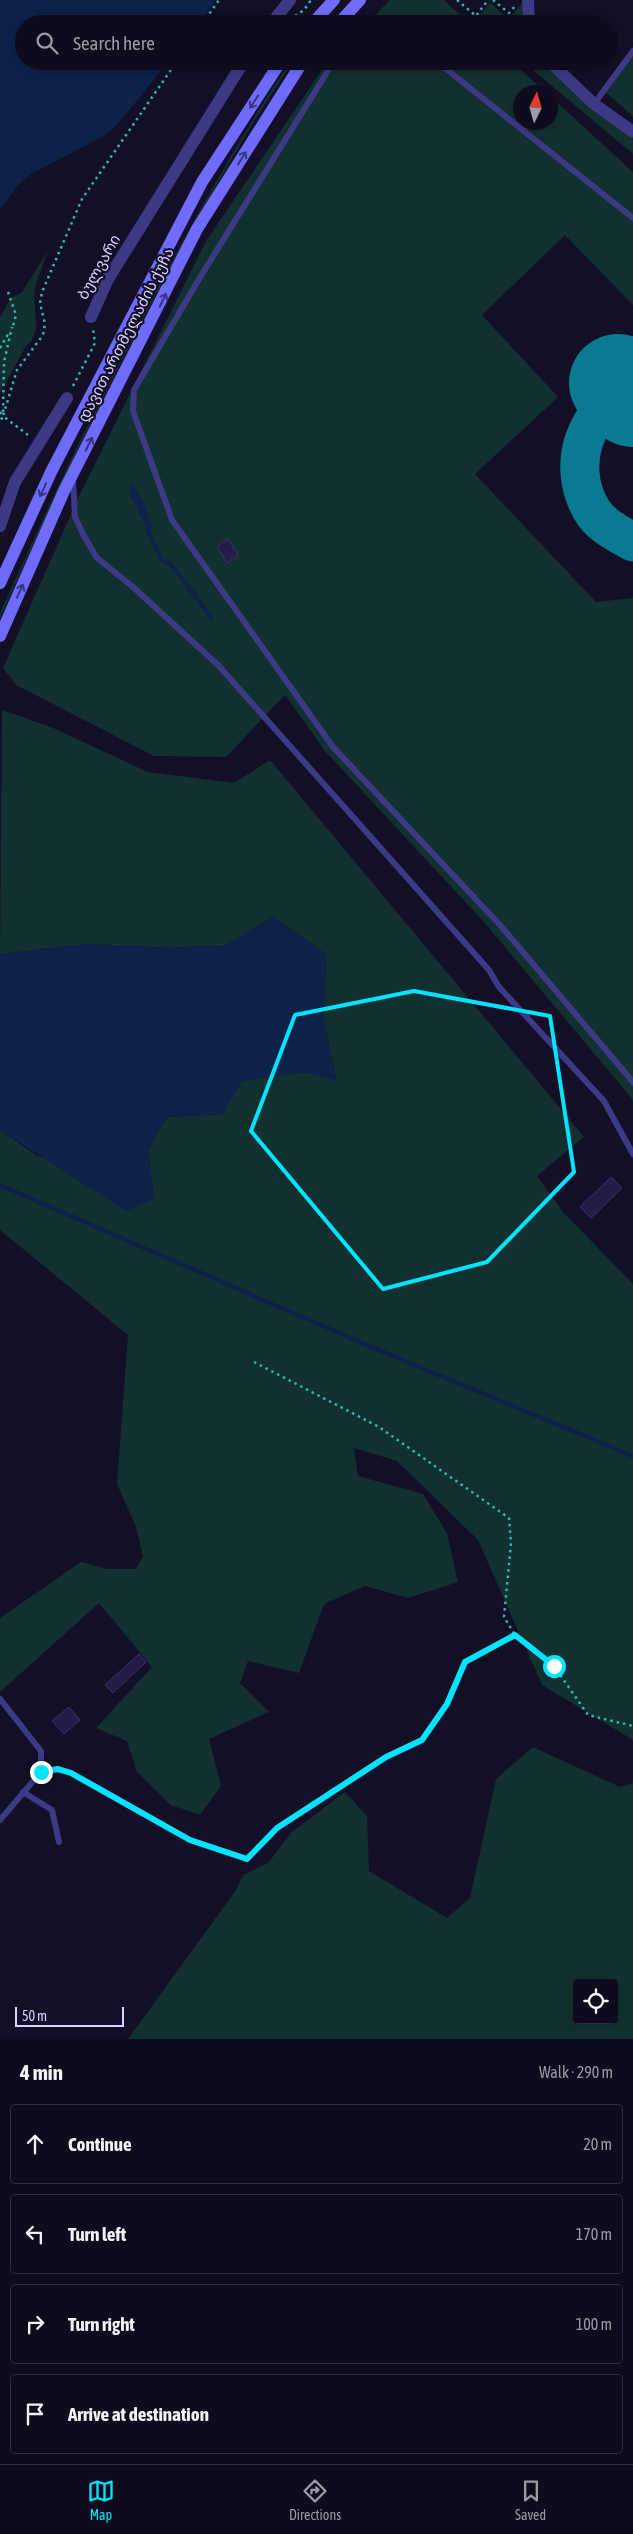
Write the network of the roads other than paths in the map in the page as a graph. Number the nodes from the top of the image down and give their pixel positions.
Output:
1 (290, 0) edge
2 (334, 0) edge
3 (360, 0) edge
4 (528, 0) edge
5 (278, 15) edge
6 (320, 15) edge
7 (346, 15) edge
8 (528, 15) edge
9 (633, 51) edge
10 (238, 70) edge
11 (275, 70) edge
12 (297, 70) edge
13 (328, 70) edge
14 (447, 70) edge
15 (558, 70) edge
16 (594, 104) junction
17 (633, 132) edge
18 (633, 218) edge
19 (91, 317) road end
20 (67, 398) road end
21 (73, 475) junction
22 (0, 526) edge
23 (0, 583) edge
24 (0, 636) edge
25 (633, 1082) edge
26 (633, 1154) edge
27 (0, 1699) edge
28 (41, 1772) junction
29 (23, 1792) junction
30 (0, 1820) edge
31 (59, 1842) dead end
32 (247, 1859) road end

1 - 5 street
2 - 6 street
3 - 7 street
4 - 8 street
9 - 16 lane
10 - 19 street, ბულვარი
11 -> 23 street, დავით ართმელაძის ქუჩა
21 -> 12 street, დავით ართმელაძის ქუჩა
13 - 25 lane
14 - 18 lane
15 - 16 street
16 - 17 street
20 - 22 street
24 -> 21 street, დავით ართმელაძის ქუჩა
21 - 26 lane
27 - 28 lane
28 - 29 lane
28 - 32 lane
29 - 30 lane
29 - 31 lane

